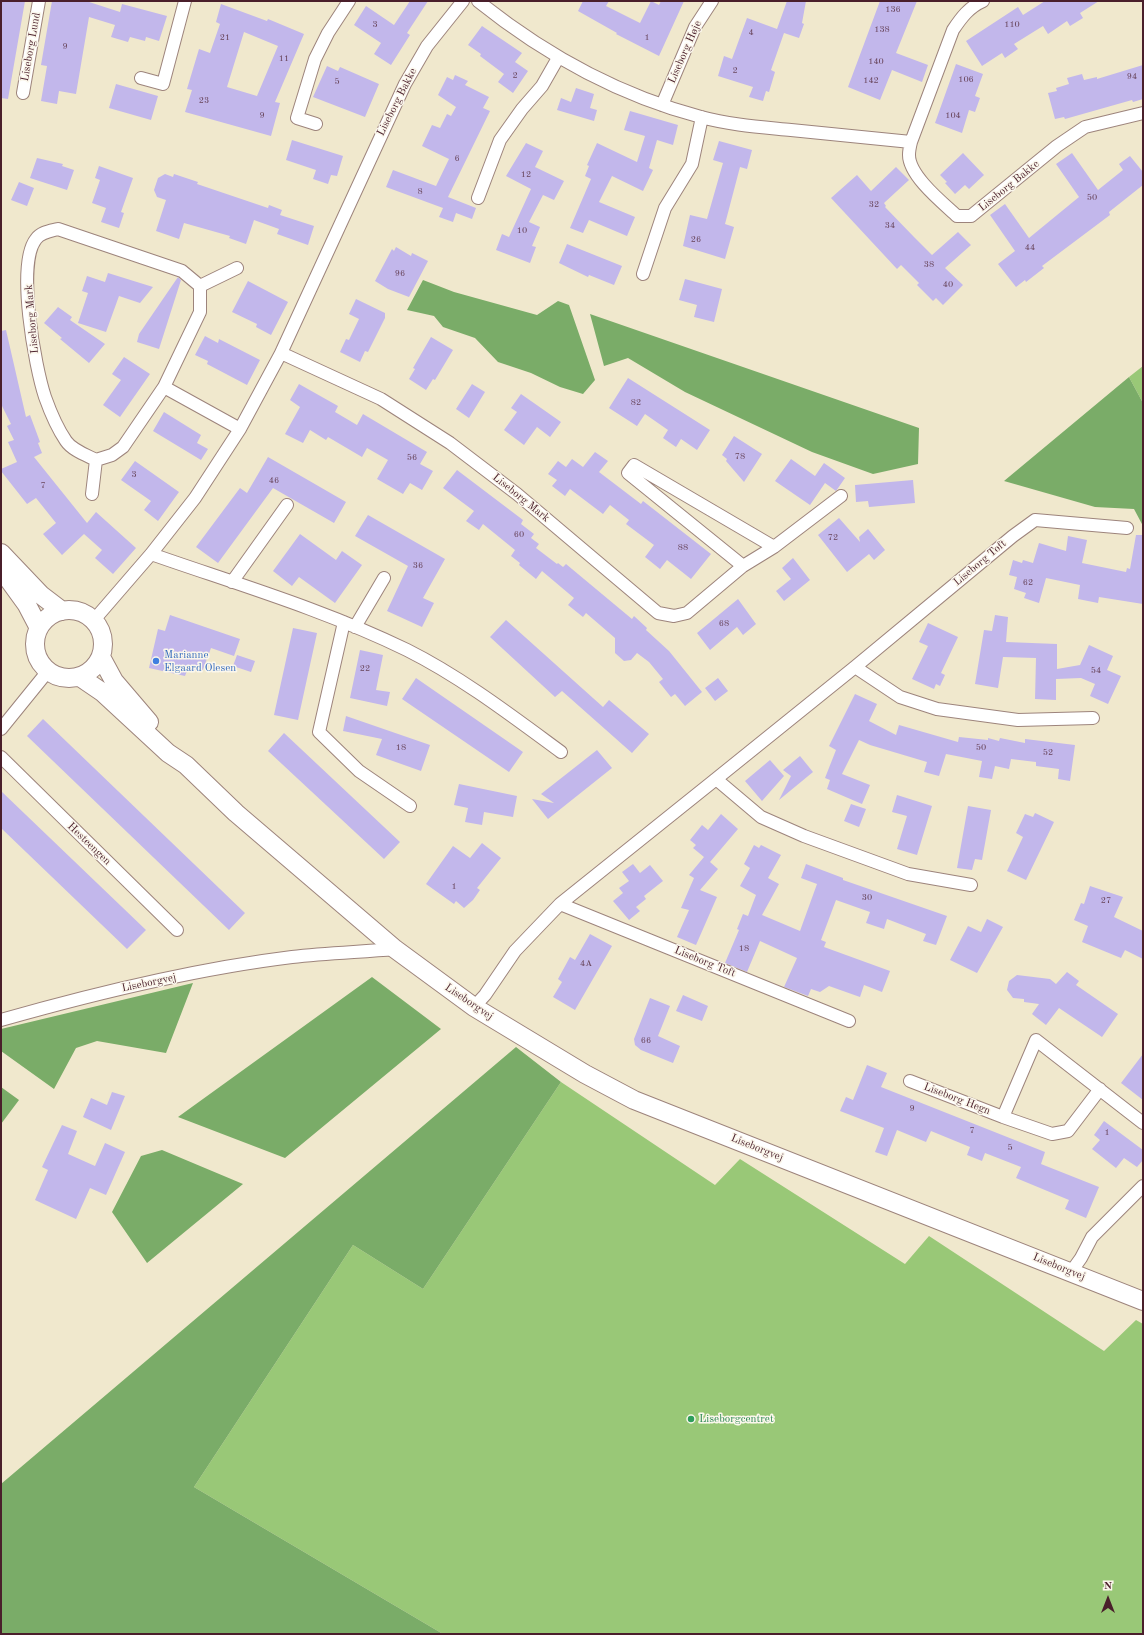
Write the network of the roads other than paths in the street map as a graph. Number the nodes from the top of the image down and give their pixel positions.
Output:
1 (39, 1) edge
2 (185, 1) edge
3 (349, 1) edge
4 (463, 1) edge
5 (478, 1) edge
6 (712, 1) edge
7 (983, 1) edge
8 (558, 58) junction
9 (141, 78) dead end
10 (23, 92) dead end
11 (662, 105) junction
12 (1143, 113) edge
13 (702, 117) junction
14 (316, 124) dead end
15 (911, 142) junction
16 (478, 198) dead end
17 (237, 268) dead end
18 (643, 274) dead end
19 (200, 286) junction
20 (280, 352) junction
21 (164, 387) junction
22 (240, 429) junction
23 (96, 460) junction
24 (92, 494) dead end
25 (841, 496) dead end
26 (288, 505) dead end
27 (1127, 528) dead end
28 (774, 547) junction
29 (1, 553) edge
30 (151, 554) junction
31 (743, 566) junction
32 (1, 569) edge
33 (384, 578) dead end
34 (232, 582) junction
35 (62, 611) junction
36 (94, 620) junction
37 (349, 625) junction
38 (39, 628) junction
39 (101, 657) junction
40 (856, 667) junction
41 (48, 671) junction
42 (80, 676) junction
43 (1093, 718) dead end
44 (1, 729) edge
45 (561, 752) dead end
46 (1, 758) edge
47 (186, 765) junction
48 (716, 779) junction
49 (410, 806) dead end
50 (971, 884) dead end
51 (560, 904) junction
52 (177, 930) dead end
53 (396, 949) junction
54 (474, 1007) junction
55 (1, 1020) edge
56 (849, 1021) dead end
57 (910, 1081) dead end
58 (1100, 1089) junction
59 (1003, 1117) junction
60 (1143, 1123) edge
61 (1143, 1186) edge
62 (1071, 1272) junction
63 (1143, 1301) edge

1 - 10 street, Liseborg Lund
2 - 9 street
3 - 14 street
4 - 20 street, Liseborg Bakke
5 - 8 street
6 - 11 street, Liseborg Høje
7 - 15 street, Liseborg Bakke
8 - 11 street
8 - 16 street
11 - 13 street
12 - 15 street, Liseborg Bakke
13 - 15 street
13 - 18 street
17 - 19 street
19 - 21 street
19 - 23 street, Liseborg Mark
20 - 22 street
20 - 31 street, Liseborg Mark
21 - 22 street
21 - 23 street
22 - 30 street
23 - 24 street
25 - 28 street, Liseborg Mark
26 - 34 street
27 - 40 street, Liseborg Toft
28 - 31 street, Liseborg Mark
28 - 31 street
29 - 35 street
30 - 34 street
30 - 36 street
32 - 38 street
33 - 37 street
34 - 37 street
35 - 36 street
35 - 38 street
36 - 39 street
37 - 45 street
37 - 49 street
38 - 41 street
39 - 42 street
39 - 47 street, Liseborgvej
40 - 43 street
40 - 48 street, Liseborg Toft
41 - 42 street
41 - 44 street
42 - 47 street, Liseborgvej
46 - 52 street, Hesteengen
47 - 53 street, Liseborgvej
48 - 50 street
48 - 51 street, Liseborg Toft
51 - 54 street, Liseborg Toft
51 - 56 street, Liseborg Toft
53 - 54 street, Liseborgvej
53 - 55 street, Liseborgvej
54 - 62 street, Liseborgvej
57 - 59 street, Liseborg Hegn
58 - 59 street, Liseborg Hegn
58 - 59 street, Liseborg Hegn
58 - 60 street, Liseborg Hegn
61 - 62 street
62 - 63 street, Liseborgvej

